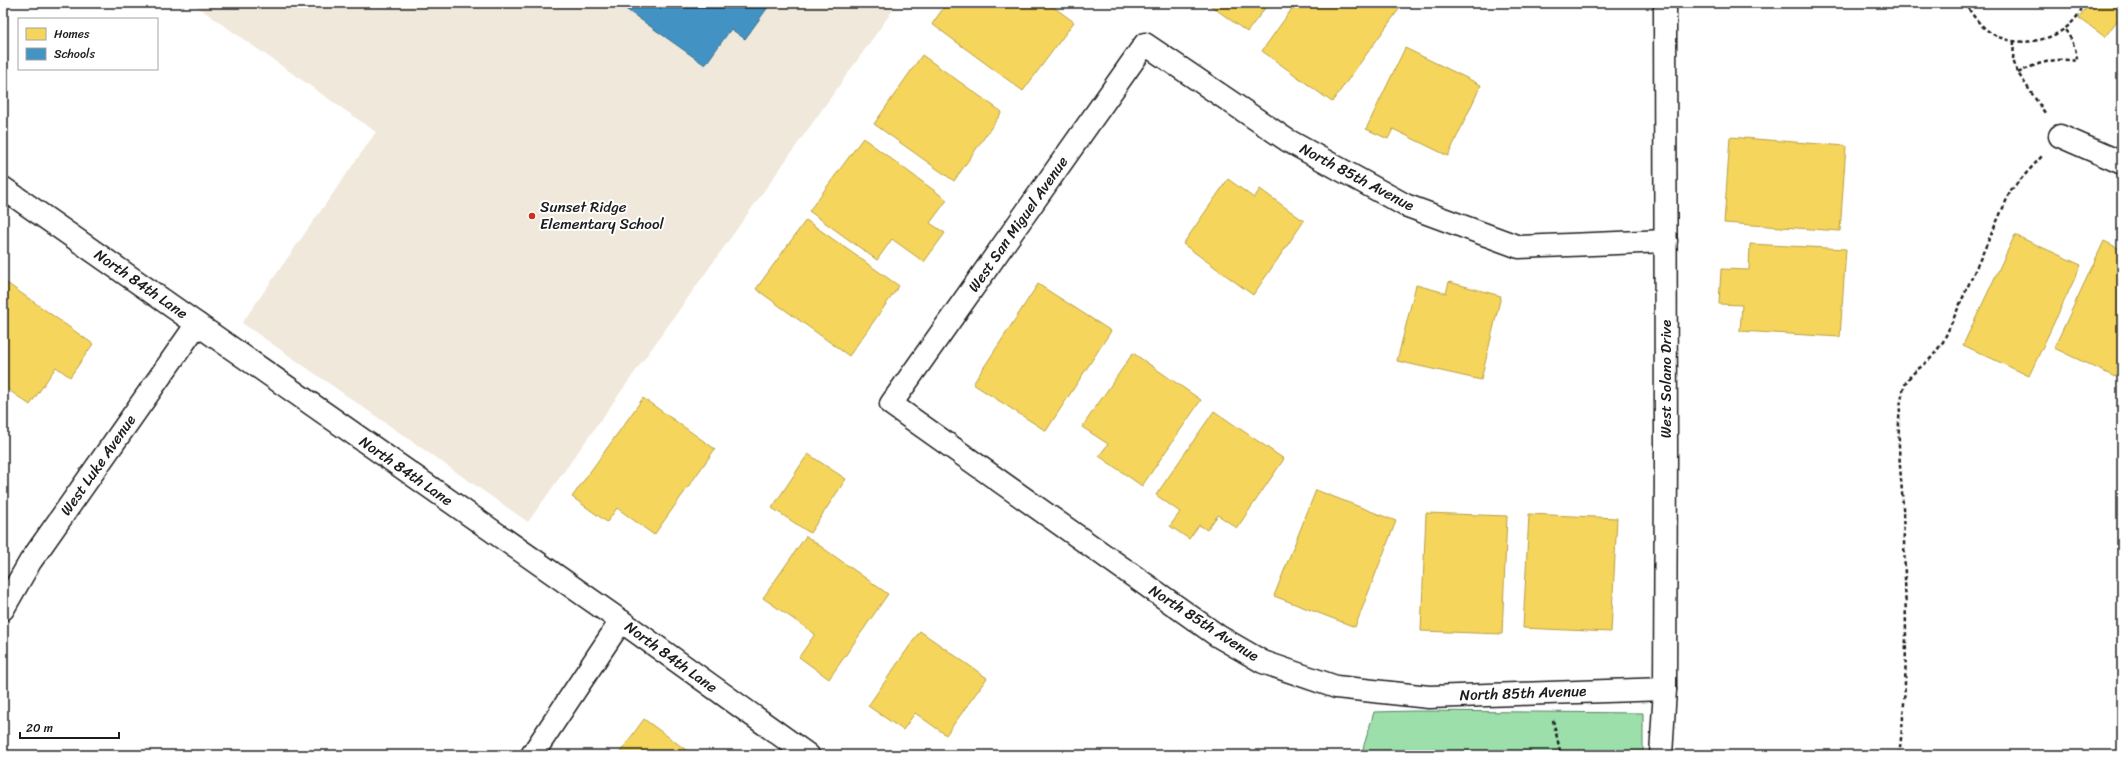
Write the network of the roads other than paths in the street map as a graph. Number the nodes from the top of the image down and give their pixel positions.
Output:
1 (1665, 3) edge
2 (1145, 44) joint
3 (2060, 136) road end
4 (2122, 163) edge
5 (3, 188) edge
6 (1666, 241) junction
7 (197, 324) junction
8 (891, 404) joint
9 (3, 609) edge
10 (621, 621) junction
11 (1665, 688) junction
12 (532, 755) edge
13 (808, 755) edge
14 (1661, 755) edge

1 - 6 street, West Solano Drive
2 - 6 street, North 85th Avenue
2 - 8 street, West San Miguel Avenue
3 - 4 street
5 - 7 street, North 84th Lane
6 - 11 street, West Solano Drive
7 - 9 street, West Luke Avenue
7 - 10 street, North 84th Lane
8 - 11 street, North 85th Avenue
10 - 12 street
10 - 13 street, North 84th Lane
11 - 14 street, West Solano Drive

